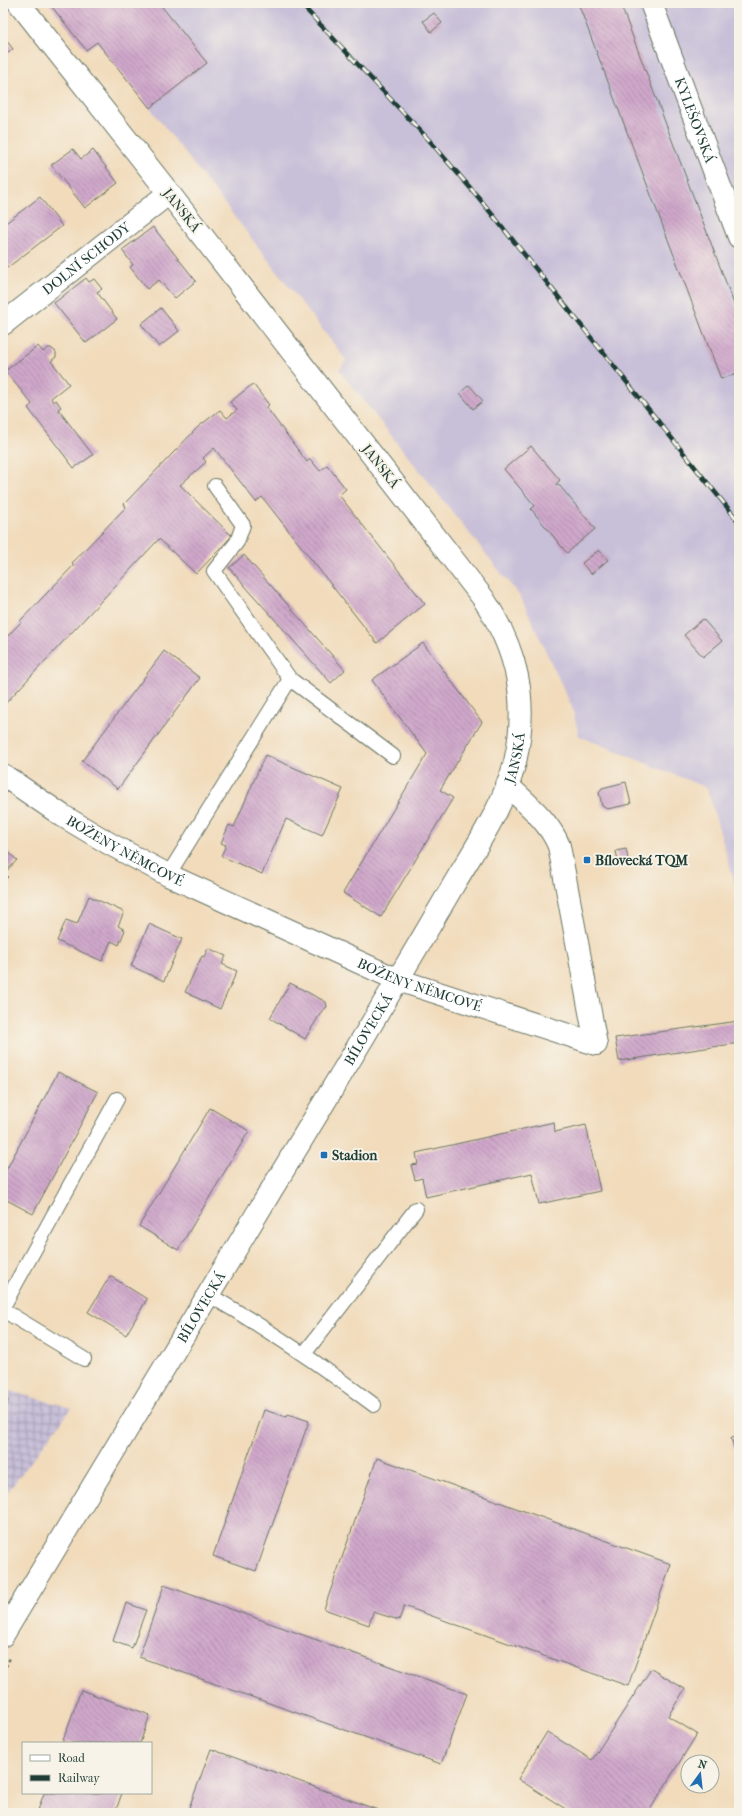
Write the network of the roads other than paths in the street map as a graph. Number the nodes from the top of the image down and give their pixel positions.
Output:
1 (19, 3) edge
2 (651, 3) edge
3 (169, 193) junction
4 (739, 237) edge
5 (3, 324) edge
6 (215, 486) dead end
7 (290, 679) junction
8 (393, 756) dead end
9 (3, 775) edge
10 (508, 786) junction
11 (168, 875) junction
12 (398, 980) junction
13 (117, 1100) dead end
14 (416, 1209) dead end
15 (209, 1295) junction
16 (3, 1307) edge
17 (3, 1310) edge
18 (304, 1354) junction
19 (84, 1359) dead end
20 (374, 1405) dead end
21 (3, 1635) edge

1 - 3 main road, JANSKÁ
2 - 4 main road, KYLEŠOVSKÁ
3 - 5 main road, DOLNÍ SCHODY
3 - 10 main road, JANSKÁ
6 - 7 lane
7 - 8 lane
7 - 11 lane
9 - 11 main road, BOŽENY NĚMCOVÉ
10 - 12 main road, JANSKÁ
10 - 12 main road, BOŽENY NĚMCOVÉ
11 - 12 main road, BOŽENY NĚMCOVÉ
12 - 15 main road, BÍLOVECKÁ
13 - 16 lane
14 - 18 lane
15 - 18 lane
15 - 21 main road, BÍLOVECKÁ
17 - 19 lane
18 - 20 lane

